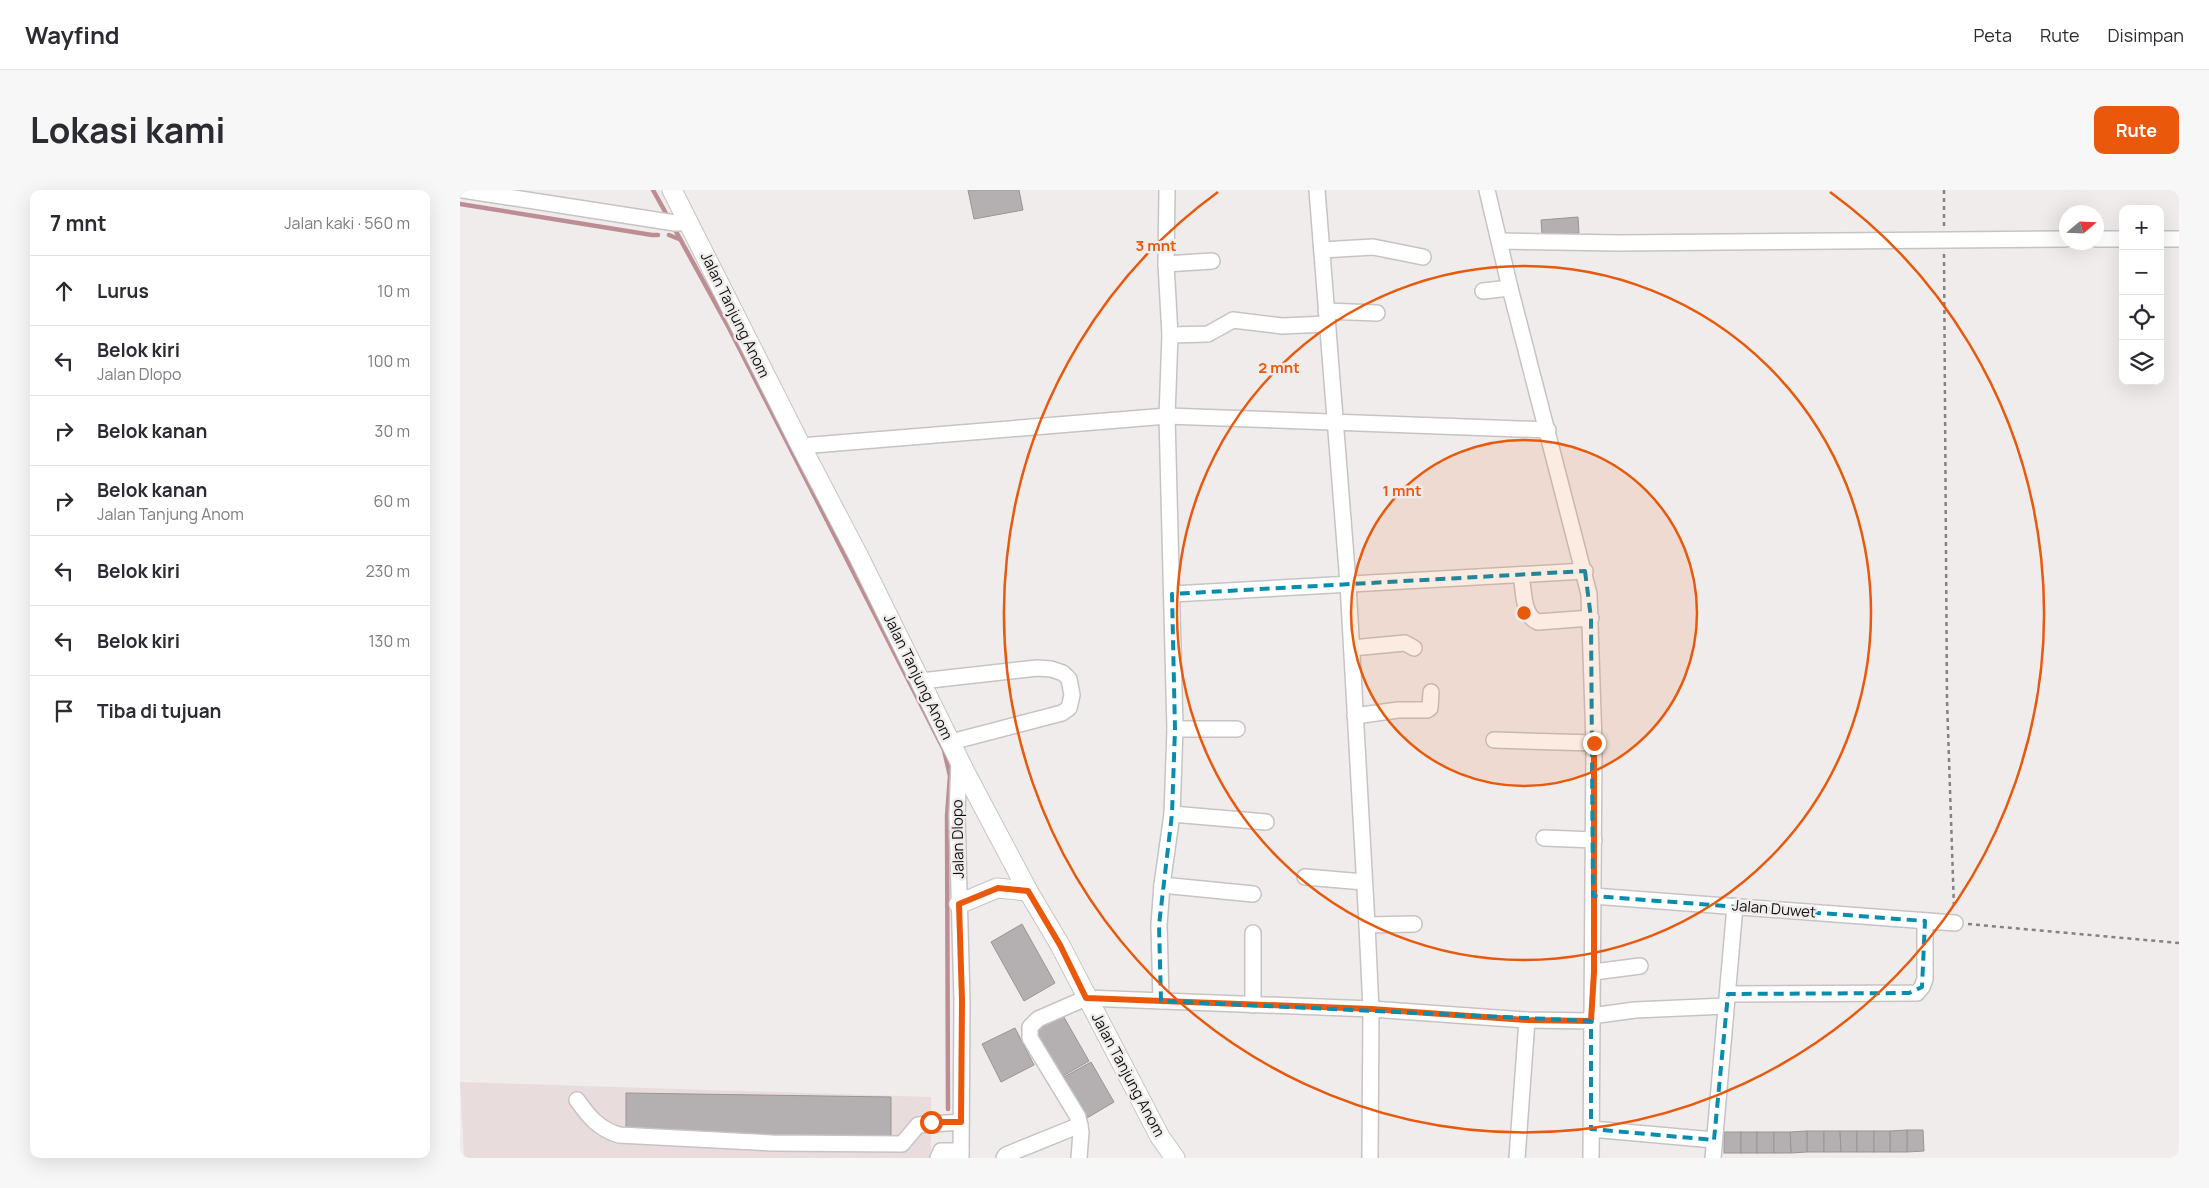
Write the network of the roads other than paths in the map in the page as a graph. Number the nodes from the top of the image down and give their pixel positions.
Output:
1 (462, 190) edge
2 (672, 190) edge
3 (1167, 190) edge
4 (1317, 190) edge
5 (1488, 190) edge
6 (675, 222) junction
7 (2059, 239) edge
8 (2104, 239) edge
9 (2119, 239) edge
10 (2164, 239) edge
11 (2179, 239) edge
12 (1500, 241) junction
13 (1322, 250) junction
14 (1423, 256) dead end
15 (1212, 261) dead end
16 (1166, 264) junction
17 (1510, 288) junction
18 (1483, 291) dead end
19 (1377, 313) dead end
20 (1327, 318) junction
21 (1170, 335) junction
22 (1168, 416) junction
23 (1335, 421) junction
24 (1548, 430) junction
25 (801, 446) junction
26 (1585, 571) junction
27 (1521, 575) junction
28 (1348, 583) junction
29 (1172, 594) junction
30 (1591, 618) junction
31 (1352, 648) junction
32 (1414, 648) dead end
33 (921, 681) junction
34 (1431, 692) dead end
35 (1355, 716) junction
36 (1237, 729) dead end
37 (1175, 730) junction
38 (1494, 740) dead end
39 (951, 742) junction
40 (1594, 743) junction
41 (959, 760) junction
42 (1172, 814) junction
43 (1266, 822) dead end
44 (1544, 838) dead end
45 (1594, 840) junction
46 (1305, 877) dead end
47 (1364, 882) junction
48 (1162, 885) junction
49 (1028, 891) junction
50 (1253, 894) dead end
51 (1593, 896) junction
52 (959, 904) junction
53 (1735, 906) junction
54 (1925, 921) junction
55 (1954, 922) road end
56 (1414, 924) dead end
57 (1367, 925) junction
58 (1253, 934) dead end
59 (1640, 966) dead end
60 (1594, 972) junction
61 (1086, 998) junction
62 (1727, 1000) junction
63 (1161, 1001) junction
64 (1253, 1004) junction
65 (1371, 1009) junction
66 (1591, 1018) junction
67 (1527, 1020) junction
68 (577, 1100) dead end
69 (961, 1122) junction
70 (1080, 1125) junction
71 (1591, 1129) junction
72 (1714, 1140) junction
73 (951, 1154) edge
74 (1004, 1158) edge
75 (1079, 1158) edge
76 (1175, 1158) edge
77 (1370, 1158) edge
78 (1518, 1158) edge
79 (1591, 1158) edge
80 (1713, 1158) edge

1 - 6 street
2 - 6 main road, Jalan Tanjung Anom
3 - 16 street
4 - 13 street
5 - 12 street
6 - 25 main road, Jalan Tanjung Anom
7 - 12 street
8 - 9 street
10 - 11 street
12 - 17 street
13 - 14 street
13 - 20 street
15 - 16 street
16 - 21 street
17 - 18 street
17 - 24 street
19 - 20 street
20 - 21 street
20 - 23 street
21 - 22 street
22 - 23 street
22 - 25 street
22 - 29 street
23 - 24 street
23 - 28 street
24 - 26 street
25 - 33 main road, Jalan Tanjung Anom
26 - 27 street
26 - 30 street
27 - 28 street
27 - 30 street
28 - 29 street
28 - 31 street
29 - 37 street
30 - 40 street
31 - 32 street
31 - 35 street
33 - 39 main road, Jalan Tanjung Anom
33 - 39 street
34 - 35 street
35 - 47 street
36 - 37 street
37 - 42 street
38 - 40 street
39 - 41 main road, Jalan Tanjung Anom
40 - 45 street
41 - 49 main road, Jalan Tanjung Anom
41 - 52 street, Jalan Dlopo
42 - 43 street
42 - 48 street
44 - 45 street
45 - 51 street
46 - 47 street
47 - 57 street
48 - 50 street
48 - 63 street
49 - 52 main road
49 - 61 main road, Jalan Tanjung Anom
51 - 53 street, Jalan Duwet
51 - 60 street
52 - 69 street, Jalan Dlopo
53 - 54 street, Jalan Duwet
53 - 62 street
54 - 55 street, Jalan Duwet
54 - 62 street
56 - 57 street
57 - 65 street
58 - 64 street
59 - 60 street
60 - 66 street
61 - 63 street
61 - 70 street
61 - 76 main road, Jalan Tanjung Anom
62 - 66 street
62 - 72 street
63 - 64 street
64 - 65 street
65 - 67 street
65 - 77 street
66 - 67 street
66 - 71 street
67 - 78 street
68 - 69 street
69 - 73 street, Jalan Dlopo
70 - 74 street
70 - 75 street
71 - 72 street
71 - 79 street
72 - 80 street

